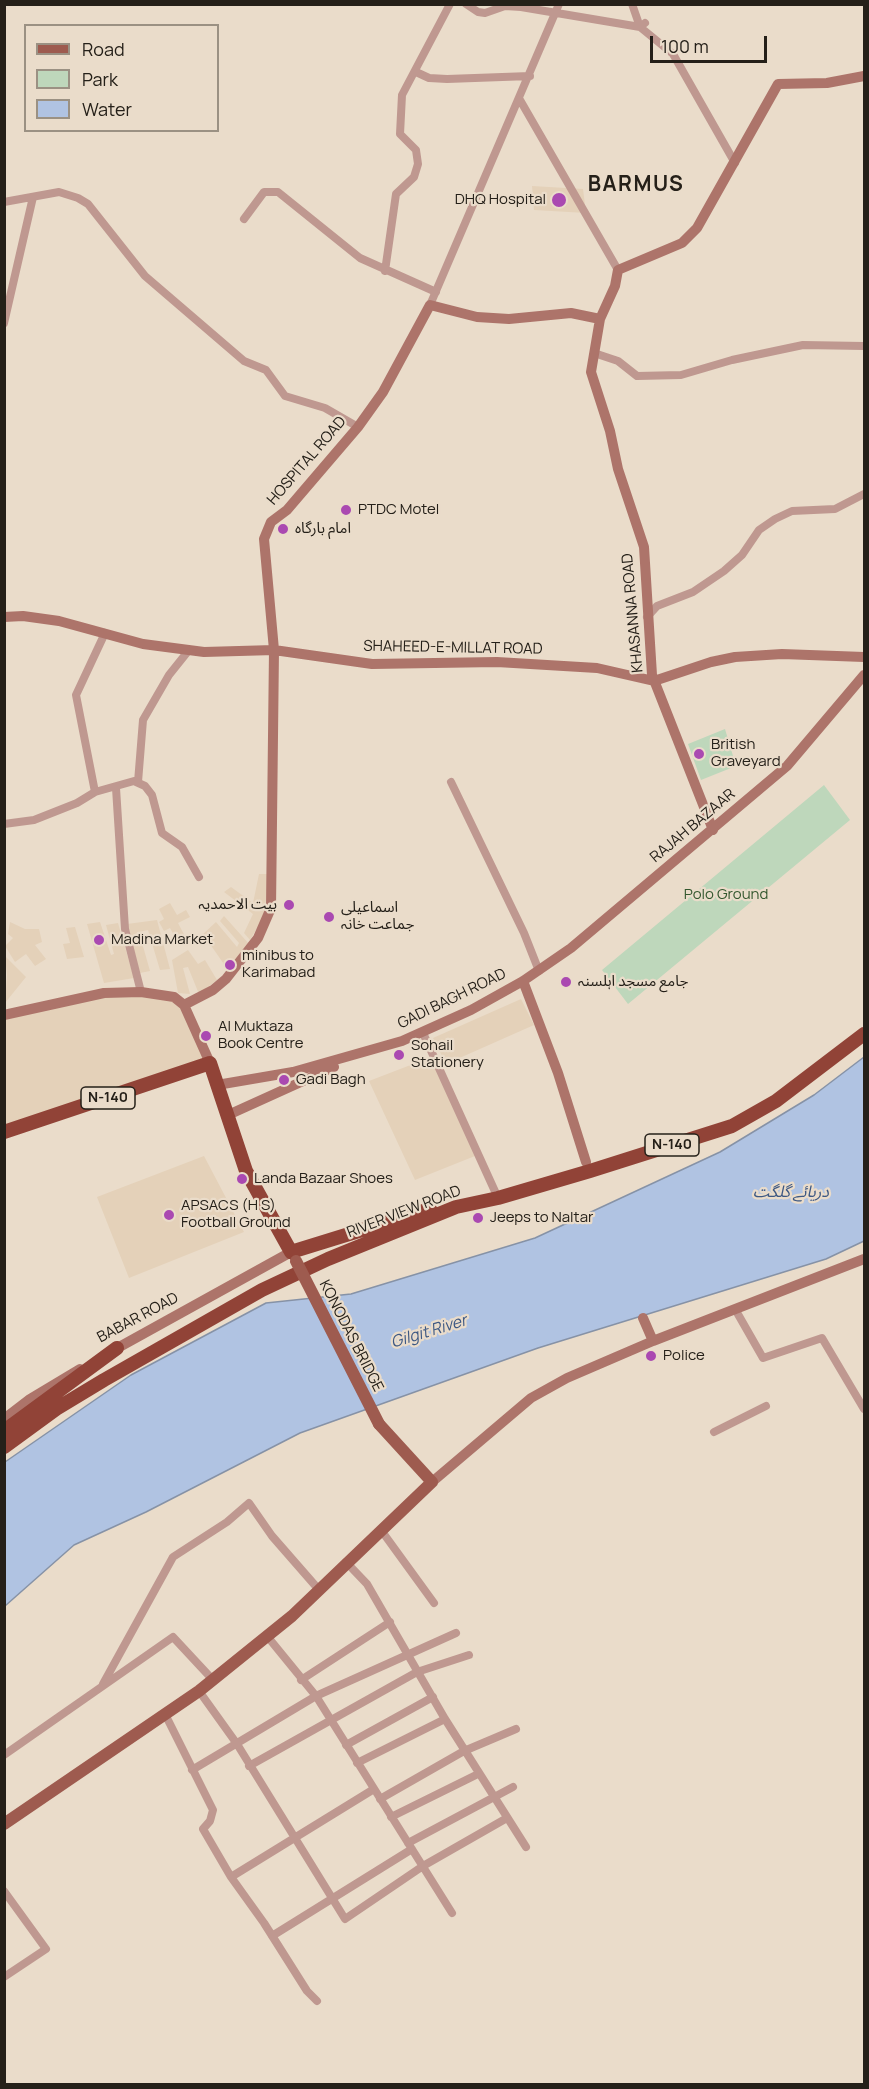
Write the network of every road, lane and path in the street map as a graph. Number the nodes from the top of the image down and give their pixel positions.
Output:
1 (450, 4) edge
2 (466, 4) edge
3 (632, 4) edge
4 (558, 9) edge
5 (643, 25) junction
6 (416, 72) junction
7 (530, 76) junction
8 (864, 76) edge
9 (520, 100) junction
10 (735, 163) junction
11 (33, 197) junction
12 (4, 202) edge
13 (244, 219) dead end
14 (618, 270) junction
15 (385, 271) junction
16 (436, 292) junction
17 (430, 305) junction
18 (600, 319) junction
19 (4, 323) edge
20 (864, 346) edge
21 (594, 353) junction
22 (358, 427) junction
23 (864, 494) edge
24 (4, 617) edge
25 (646, 617) junction
26 (105, 633) junction
27 (189, 650) junction
28 (274, 650) junction
29 (864, 657) edge
30 (864, 675) edge
31 (654, 681) junction
32 (138, 782) junction
33 (452, 782) dead end
34 (116, 788) junction
35 (95, 792) junction
36 (4, 824) edge
37 (713, 830) junction
38 (199, 877) dead end
39 (539, 971) junction
40 (523, 981) junction
41 (141, 992) junction
42 (184, 1005) junction
43 (4, 1015) edge
44 (423, 1033) junction
45 (864, 1034) edge
46 (360, 1055) junction
47 (210, 1063) junction
48 (293, 1072) junction
49 (297, 1084) junction
50 (218, 1085) junction
51 (228, 1115) junction
52 (4, 1132) edge
53 (586, 1162) dead end
54 (498, 1197) junction
55 (456, 1207) junction
56 (294, 1256) junction
57 (864, 1259) edge
58 (735, 1309) junction
59 (643, 1318) dead end
60 (653, 1341) junction
61 (117, 1348) junction
62 (766, 1406) dead end
63 (864, 1409) edge
64 (4, 1419) edge
65 (4, 1431) edge
66 (714, 1432) dead end
67 (4, 1447) edge
68 (432, 1482) junction
69 (381, 1530) junction
70 (346, 1562) junction
71 (320, 1591) junction
72 (434, 1603) dead end
73 (390, 1622) junction
74 (456, 1633) dead end
75 (267, 1636) junction
76 (407, 1654) junction
77 (469, 1655) dead end
78 (417, 1672) junction
79 (213, 1680) junction
80 (301, 1680) junction
81 (103, 1684) junction
82 (199, 1691) junction
83 (316, 1696) junction
84 (433, 1697) junction
85 (165, 1714) junction
86 (445, 1719) junction
87 (330, 1720) junction
88 (516, 1730) dead end
89 (237, 1744) junction
90 (346, 1745) junction
91 (464, 1751) junction
92 (4, 1755) edge
93 (357, 1763) junction
94 (249, 1766) junction
95 (192, 1770) junction
96 (478, 1773) junction
97 (513, 1787) dead end
98 (374, 1789) junction
99 (494, 1796) junction
100 (380, 1799) junction
101 (391, 1816) junction
102 (507, 1818) junction
103 (4, 1824) edge
104 (295, 1838) junction
105 (410, 1846) junction
106 (526, 1847) dead end
107 (423, 1866) junction
108 (231, 1877) junction
109 (4, 1890) edge
110 (334, 1897) junction
111 (452, 1913) dead end
112 (272, 1936) junction
113 (4, 1977) edge
114 (317, 2001) dead end

1 - 6 street
2 - 4 street
3 - 5 street
4 - 5 street
4 - 7 street
5 - 10 street
6 - 7 street
6 - 15 street
7 - 9 street
8 - 10 main road
9 - 14 street
9 - 16 street
10 - 14 main road
11 - 12 street
11 - 19 street
11 - 22 street
13 - 15 street
14 - 18 main road, KHASANNA ROAD
15 - 16 street
16 - 17 street
17 - 18 main road
17 - 22 main road, HOSPITAL ROAD
18 - 21 main road, KHASANNA ROAD
20 - 21 street
21 - 25 main road, KHASANNA ROAD
22 - 28 main road, HOSPITAL ROAD
23 - 25 street
24 - 26 main road, SHAHEED-E-MILLAT ROAD
25 - 31 main road, KHASANNA ROAD
26 - 27 main road, SHAHEED-E-MILLAT ROAD
26 - 35 street
27 - 28 main road, SHAHEED-E-MILLAT ROAD
27 - 32 street
28 - 31 main road, SHAHEED-E-MILLAT ROAD
28 - 42 main road, HOSPITAL ROAD
29 - 31 main road
30 - 37 main road, RAJAH BAZAAR
31 - 37 main road, KHASANNA ROAD
32 - 34 street
32 - 38 street
33 - 39 street
34 - 35 street
34 - 41 street
35 - 36 street
37 - 39 main road, RAJAH BAZAAR
39 - 40 main road, RAJAH BAZAAR
40 - 44 main road, GADI BAGH ROAD
40 - 53 main road
41 - 42 main road
41 - 43 main road
42 - 47 main road
44 - 46 main road, GADI BAGH ROAD
44 - 54 street
45 - 54 highway, RIVER VIEW ROAD / N-140
46 - 48 main road, GADI BAGH ROAD
46 - 49 main road, GADI BAGH ROAD
47 - 50 highway
47 - 52 highway, N-140
48 - 49 main road
48 - 50 main road, GADI BAGH ROAD
49 - 51 main road, GADI BAGH ROAD
50 - 51 highway
51 - 56 highway
54 - 55 highway, RIVER VIEW ROAD / N-140
55 - 56 highway, N-140
55 - 67 highway, RIVER VIEW ROAD
56 - 61 main road, BABAR ROAD
56 - 68 main road, KONODAS BRIDGE, bridge
57 - 58 main road
58 - 60 main road
58 - 63 street
59 - 60 main road
60 - 68 main road
61 - 64 main road, BABAR ROAD
61 - 65 highway
62 - 66 street
68 - 69 main road
69 - 70 main road
69 - 72 street
70 - 71 main road
70 - 73 street
71 - 75 main road
71 - 81 street
73 - 76 street
73 - 80 street
74 - 76 street
75 - 79 main road
75 - 80 street
76 - 78 street
76 - 83 street
77 - 78 street
78 - 84 street
78 - 87 street
79 - 81 street
79 - 82 main road
80 - 83 street
81 - 92 street
82 - 85 main road
82 - 89 street
83 - 87 street
83 - 89 street
84 - 86 street
84 - 90 street
85 - 95 street
85 - 103 main road
86 - 91 street
86 - 93 street
87 - 90 street
87 - 94 street
88 - 91 street
89 - 94 street
89 - 95 street
90 - 93 street
91 - 96 street
91 - 100 street
93 - 98 street
94 - 104 street
95 - 108 street
96 - 99 street
96 - 101 street
97 - 99 street
98 - 100 street
98 - 104 street
99 - 102 street
99 - 105 street
100 - 101 street
101 - 105 street
102 - 106 street
102 - 107 street
104 - 108 street
104 - 110 street
105 - 107 street
105 - 110 street
107 - 110 street
107 - 111 street
108 - 112 street
109 - 113 street
110 - 112 street
112 - 114 street

